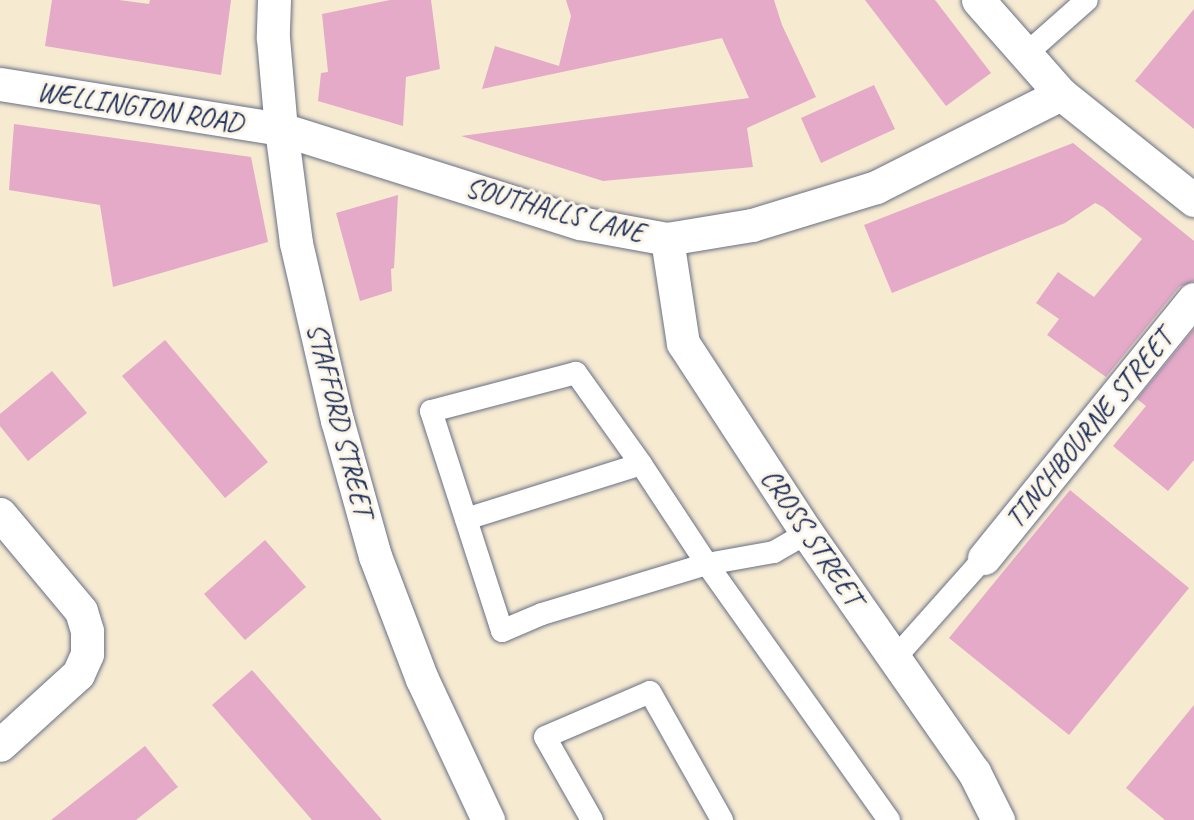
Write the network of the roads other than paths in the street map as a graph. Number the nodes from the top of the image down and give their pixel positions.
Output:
1 (978, 0) edge
2 (1087, 0) edge
3 (280, 2) edge
4 (1026, 54) junction
5 (0, 84) edge
6 (1061, 94) junction
7 (280, 129) junction
8 (1194, 200) edge
9 (667, 239) junction
10 (1194, 299) edge
11 (641, 464) junction
12 (0, 514) edge
13 (466, 519) junction
14 (807, 533) junction
15 (984, 558) joint
16 (707, 564) junction
17 (895, 658) junction
18 (0, 745) edge
19 (488, 820) edge
20 (592, 820) edge
21 (722, 820) edge
22 (890, 820) edge
23 (998, 820) edge

1 - 4 main road
2 - 4 lane
3 - 7 main road, STAFFORD STREET
4 - 6 main road
5 - 7 main road, WELLINGTON ROAD
6 - 8 main road
6 - 9 main road, SOUTHALLS LANE
7 - 9 main road, SOUTHALLS LANE
7 - 19 main road, STAFFORD STREET
9 - 14 main road, CROSS STREET
10 - 15 main road, TINCHBOURNE STREET
11 - 13 lane
11 - 13 lane
11 - 16 lane
12 - 18 main road
13 - 16 lane
14 - 16 lane
14 - 17 main road, CROSS STREET
15 - 17 lane
16 - 22 lane
17 - 23 main road, CROSS STREET
20 - 21 lane

